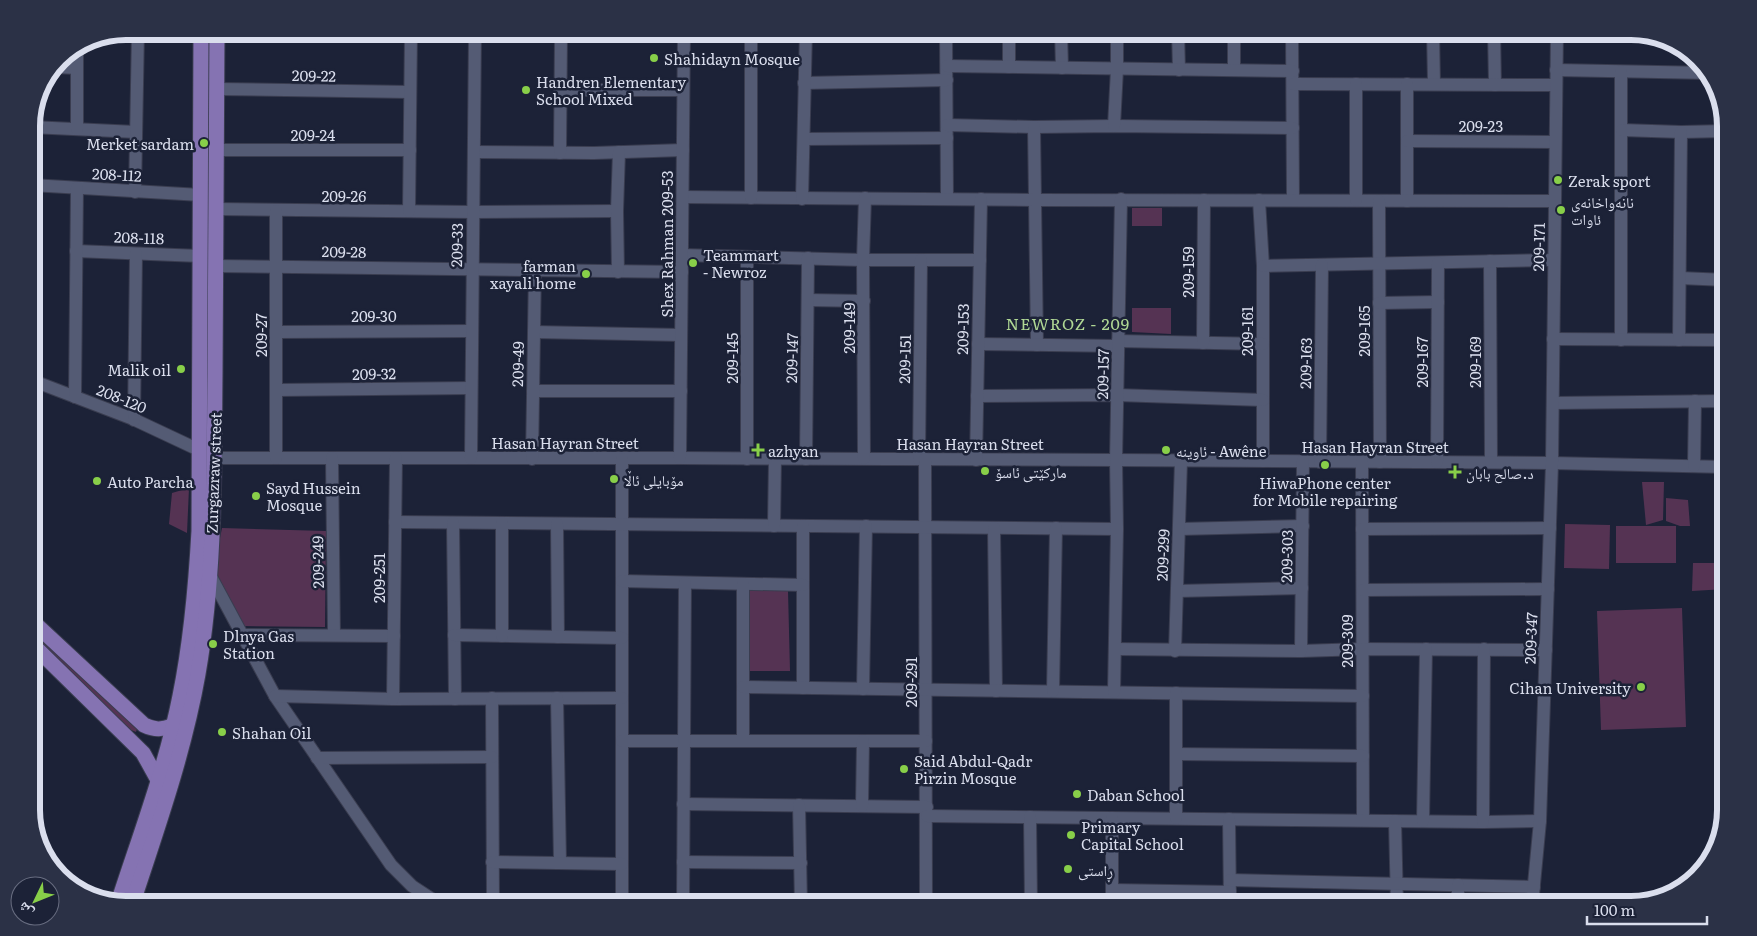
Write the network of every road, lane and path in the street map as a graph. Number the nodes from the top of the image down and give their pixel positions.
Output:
1 (138, 40) edge
2 (201, 40) edge
3 (217, 40) edge
4 (411, 40) edge
5 (475, 40) edge
6 (561, 40) edge
7 (684, 40) edge
8 (751, 40) edge
9 (806, 40) edge
10 (946, 40) edge
11 (1009, 40) edge
12 (1061, 40) edge
13 (1116, 40) edge
14 (1178, 40) edge
15 (1234, 40) edge
16 (1292, 40) edge
17 (1434, 40) edge
18 (1494, 40) edge
19 (1556, 40) edge
20 (77, 55) edge
21 (947, 66) junction
22 (63, 67) edge
23 (201, 67) junction
24 (216, 67) junction
25 (1009, 67) junction
26 (77, 68) junction
27 (1062, 68) junction
28 (1117, 69) junction
29 (1234, 69) junction
30 (1179, 70) junction
31 (1556, 70) junction
32 (1621, 72) junction
33 (1699, 73) edge
34 (1293, 78) junction
35 (947, 80) junction
36 (804, 84) junction
37 (1356, 84) junction
38 (1407, 84) junction
39 (1434, 84) junction
40 (1495, 85) junction
41 (1556, 85) junction
42 (216, 89) junction
43 (560, 90) junction
44 (683, 90) junction
45 (410, 92) junction
46 (947, 125) junction
47 (1114, 126) junction
48 (40, 127) edge
49 (1034, 127) junction
50 (1293, 128) junction
51 (76, 129) junction
52 (1622, 130) junction
53 (1717, 131) edge
54 (136, 132) junction
55 (1681, 132) junction
56 (947, 138) junction
57 (804, 139) junction
58 (1407, 141) junction
59 (1555, 142) junction
60 (216, 150) junction
61 (410, 150) junction
62 (683, 150) junction
63 (474, 152) junction
64 (619, 152) junction
65 (560, 153) junction
66 (40, 186) edge
67 (77, 188) junction
68 (135, 192) junction
69 (201, 195) junction
70 (683, 197) junction
71 (751, 198) junction
72 (865, 198) junction
73 (947, 198) junction
74 (802, 199) junction
75 (981, 199) junction
76 (1121, 199) junction
77 (1034, 200) junction
78 (1204, 200) junction
79 (1259, 200) junction
80 (1293, 200) junction
81 (1356, 200) junction
82 (1379, 201) junction
83 (1407, 201) junction
84 (1555, 201) junction
85 (216, 209) junction
86 (276, 211) junction
87 (409, 211) junction
88 (617, 211) junction
89 (473, 212) junction
90 (76, 251) junction
91 (136, 254) junction
92 (682, 255) junction
93 (200, 256) junction
94 (747, 257) junction
95 (808, 258) junction
96 (863, 260) junction
97 (921, 260) junction
98 (980, 260) junction
99 (1554, 260) junction
100 (1490, 261) junction
101 (1438, 263) junction
102 (1379, 264) junction
103 (1322, 265) junction
104 (215, 266) junction
105 (276, 266) junction
106 (1263, 266) junction
107 (472, 269) junction
108 (535, 269) junction
109 (618, 272) junction
110 (682, 272) junction
111 (1680, 278) junction
112 (1717, 280) edge
113 (808, 300) junction
114 (864, 300) junction
115 (1438, 302) junction
116 (1379, 303) junction
117 (472, 331) junction
118 (276, 332) junction
119 (534, 332) junction
120 (681, 335) junction
121 (1554, 339) junction
122 (1621, 340) junction
123 (1679, 340) junction
124 (1717, 340) edge
125 (1203, 343) junction
126 (978, 344) junction
127 (1118, 344) junction
128 (1263, 344) junction
129 (1037, 345) junction
130 (40, 383) edge
131 (471, 388) junction
132 (276, 390) junction
133 (533, 391) junction
134 (681, 391) junction
135 (1117, 395) junction
136 (75, 396) junction
137 (977, 396) junction
138 (1263, 400) junction
139 (1695, 401) junction
140 (1717, 401) edge
141 (1553, 403) junction
142 (134, 420) junction
143 (199, 450) junction
144 (214, 458) junction
145 (276, 458) junction
146 (332, 458) junction
147 (396, 458) junction
148 (471, 458) junction
149 (680, 458) junction
150 (864, 458) junction
151 (532, 459) junction
152 (622, 459) junction
153 (747, 459) junction
154 (775, 459) junction
155 (806, 459) junction
156 (922, 459) junction
157 (976, 460) junction
158 (1116, 460) junction
159 (1181, 461) junction
160 (1263, 461) junction
161 (1303, 461) junction
162 (1320, 462) junction
163 (1362, 462) junction
164 (1380, 462) junction
165 (1437, 462) junction
166 (1491, 462) junction
167 (1552, 463) junction
168 (1694, 466) junction
169 (1717, 466) edge
170 (395, 522) junction
171 (453, 523) junction
172 (502, 523) junction
173 (557, 524) junction
174 (622, 524) junction
175 (774, 526) junction
176 (803, 526) junction
177 (866, 526) junction
178 (1303, 526) junction
179 (925, 527) junction
180 (994, 528) junction
181 (1056, 528) junction
182 (1550, 528) junction
183 (1117, 529) junction
184 (1179, 529) junction
185 (1362, 529) junction
186 (209, 572) junction
187 (622, 581) junction
188 (685, 583) junction
189 (742, 584) junction
190 (803, 585) junction
191 (1302, 588) junction
192 (1548, 589) junction
193 (1363, 590) junction
194 (1177, 591) junction
195 (40, 628) edge
196 (242, 635) junction
197 (454, 635) junction
198 (334, 636) junction
199 (394, 636) junction
200 (502, 636) junction
201 (558, 637) junction
202 (622, 638) junction
203 (1115, 649) junction
204 (1363, 649) junction
205 (1426, 649) junction
206 (1484, 649) junction
207 (1546, 650) junction
208 (40, 651) edge
209 (1175, 651) junction
210 (1302, 651) junction
211 (743, 687) junction
212 (803, 688) junction
213 (863, 689) junction
214 (926, 690) junction
215 (996, 691) junction
216 (1053, 692) junction
217 (1114, 692) junction
218 (1176, 693) junction
219 (275, 696) junction
220 (1363, 696) junction
221 (455, 698) junction
222 (492, 698) junction
223 (557, 698) junction
224 (622, 698) junction
225 (393, 699) junction
226 (144, 725) junction
227 (172, 726) junction
228 (131, 740) junction
229 (684, 740) junction
230 (743, 740) junction
231 (622, 741) junction
232 (863, 741) junction
233 (926, 741) junction
234 (1176, 754) junction
235 (492, 756) junction
236 (1363, 756) junction
237 (317, 758) junction
238 (158, 780) junction
239 (683, 804) junction
240 (800, 805) junction
241 (862, 806) junction
242 (926, 811) junction
243 (1030, 817) junction
244 (1112, 818) junction
245 (1176, 818) junction
246 (1229, 819) junction
247 (1363, 820) junction
248 (1395, 821) junction
249 (1423, 821) junction
250 (1540, 821) junction
251 (1483, 822) junction
252 (492, 862) junction
253 (560, 862) junction
254 (683, 862) junction
255 (801, 863) junction
256 (622, 864) junction
257 (1396, 884) junction
258 (1458, 885) junction
259 (1534, 887) junction
260 (1112, 890) junction
261 (1230, 892) edge
262 (120, 896) edge
263 (135, 896) edge
264 (427, 896) edge
265 (493, 896) edge
266 (622, 896) edge
267 (683, 896) edge
268 (801, 896) edge
269 (926, 896) edge
270 (1031, 896) edge
271 (1112, 896) edge
272 (1396, 896) edge
273 (1458, 896) edge
274 (1533, 896) edge

1 - 54 street
2 - 23 main road, Zurgazraw street
3 - 24 main road, Zurgazraw street
4 - 45 street
5 - 63 street, 209-33
6 - 43 street
7 - 44 street, Shex Rahman 209-53
8 - 71 street
9 - 36 street
10 - 21 street
11 - 25 street
12 - 27 street
13 - 28 street
14 - 30 street
15 - 29 street
16 - 34 street
17 - 39 street
18 - 40 street
19 - 31 street, 209-171
20 - 26 street
21 - 25 street
21 - 35 street
22 - 26 street
23 - 24 main road
23 - 69 main road, Zurgazraw street
24 - 42 main road, Zurgazraw street
25 - 27 street
26 - 51 street
27 - 28 street
28 - 30 street
28 - 47 street
29 - 30 street
29 - 34 street
31 - 32 street
31 - 41 street, 209-171
32 - 33 street
32 - 52 street
34 - 37 street
34 - 50 street
35 - 36 street
35 - 46 street
36 - 57 street
37 - 38 street
37 - 81 street
38 - 39 street
38 - 58 street
39 - 40 street
40 - 41 street
41 - 59 street, 209-171
42 - 45 street, 209-22
42 - 60 main road, Zurgazraw street
43 - 44 street
43 - 65 street
44 - 62 street, Shex Rahman 209-53
45 - 61 street
46 - 49 street
46 - 56 street
47 - 49 street
47 - 50 street
48 - 51 street
49 - 77 street
50 - 80 street
51 - 54 street
52 - 55 street
52 - 122 street
53 - 55 street
54 - 68 street
55 - 111 street
56 - 57 street
56 - 73 street
57 - 74 street
58 - 59 street, 209-23
58 - 83 street
59 - 84 street, 209-171
60 - 61 street, 209-24
60 - 85 main road, Zurgazraw street
61 - 87 street
62 - 64 street
62 - 70 street, Shex Rahman 209-53
63 - 65 street
63 - 89 street, 209-33
64 - 65 street
64 - 88 street
66 - 67 street, 208-112
67 - 68 street, 208-112
67 - 90 street
68 - 69 street, 208-112
69 - 93 main road, Zurgazraw street
70 - 71 street
70 - 92 street, Shex Rahman 209-53
71 - 74 street
72 - 73 street
72 - 74 street
72 - 96 street, 209-149
73 - 75 street
75 - 77 street
75 - 98 street, 209-153
76 - 77 street
76 - 78 street
76 - 127 street, 209-157
77 - 129 street
78 - 79 street
78 - 125 street, 209-159
79 - 80 street
79 - 106 street, 209-161
80 - 81 street
81 - 82 street
82 - 83 street
82 - 102 street, 209-165
83 - 84 street
84 - 99 street, 209-171
85 - 86 street, 209-26
85 - 104 main road, Zurgazraw street
86 - 87 street, 209-26
86 - 105 street, 209-27
87 - 89 street, 209-26
88 - 89 street, 209-26
88 - 109 street
89 - 107 street, 209-33
90 - 91 street, 208-118
90 - 136 street
91 - 93 street, 208-118
91 - 142 street
92 - 94 street
92 - 110 street, Shex Rahman 209-53
93 - 143 main road, Zurgazraw street
94 - 95 street
94 - 153 street, 209-145
95 - 96 street
95 - 113 street, 209-147
96 - 97 street
96 - 114 street, 209-149
97 - 98 street
97 - 156 street, 209-151
98 - 126 street, 209-153
99 - 100 street
99 - 121 street, 209-171
100 - 101 street
100 - 166 street, 209-169
101 - 102 street
101 - 115 street, 209-167
102 - 103 street
102 - 116 street, 209-165
103 - 106 street
103 - 162 street, 209-163
104 - 105 street, 209-28
104 - 144 main road, Zurgazraw street
105 - 107 street, 209-28
105 - 118 street, 209-27
106 - 128 street, 209-161
107 - 108 street, 209-28
107 - 117 street, 209-33
108 - 109 street, 209-28
108 - 119 street, 209-49
109 - 110 street, 209-28
110 - 120 street, Shex Rahman 209-53
111 - 112 street
111 - 123 street
113 - 114 street
113 - 155 street, 209-147
114 - 150 street, 209-149
115 - 116 street
115 - 165 street, 209-167
116 - 164 street, 209-165
117 - 118 street, 209-30
117 - 131 street, 209-33
118 - 132 street, 209-27
119 - 120 street
119 - 133 street, 209-49
120 - 134 street, Shex Rahman 209-53
121 - 122 street
121 - 141 street, 209-171
122 - 123 street
123 - 124 street
125 - 127 street
125 - 128 street
126 - 129 street
126 - 137 street, 209-153
127 - 129 street
127 - 135 street, 209-157
128 - 138 street, 209-161
130 - 136 street, 208-120
131 - 132 street, 209-32
131 - 148 street, 209-33
132 - 145 street, 209-27
133 - 134 street
133 - 151 street, 209-49
134 - 149 street, Shex Rahman 209-53
135 - 137 street
135 - 138 street
135 - 158 street, 209-157
136 - 142 street, 208-120
137 - 157 street, 209-153
138 - 160 street, 209-161
139 - 140 street
139 - 141 street
139 - 168 street
141 - 167 street, 209-171
142 - 143 street, 208-120
143 - 227 main road, Zurgazraw street
144 - 145 street, Hasan Hayran Street
144 - 186 main road, Zurgazraw street
145 - 146 street, Hasan Hayran Street
146 - 147 street, Hasan Hayran Street
146 - 198 street, 209-249
147 - 148 street, Hasan Hayran Street
147 - 170 street, 209-251
148 - 151 street, Hasan Hayran Street
149 - 152 street, Hasan Hayran Street
149 - 153 street, Hasan Hayran Street
150 - 155 street, Hasan Hayran Street
150 - 156 street, Hasan Hayran Street
151 - 152 street, Hasan Hayran Street
152 - 174 street
153 - 154 street, Hasan Hayran Street
154 - 155 street, Hasan Hayran Street
154 - 175 street
156 - 157 street, Hasan Hayran Street
156 - 179 street, 209-291
157 - 158 street, Hasan Hayran Street
158 - 159 street, Hasan Hayran Street
158 - 183 street, 209-157
159 - 160 street, Hasan Hayran Street
159 - 184 street, 209-299
160 - 161 street, Hasan Hayran Street
161 - 162 street, Hasan Hayran Street
161 - 178 street, 209-303
162 - 163 street, Hasan Hayran Street
163 - 164 street, Hasan Hayran Street
163 - 185 street, 209-309
164 - 165 street, Hasan Hayran Street
165 - 166 street, Hasan Hayran Street
166 - 167 street, Hasan Hayran Street
167 - 168 street, Hasan Hayran Street
167 - 182 street, 209-347
168 - 169 street, Hasan Hayran Street
170 - 171 street
170 - 199 street, 209-251
171 - 172 street
171 - 197 street
172 - 173 street
172 - 200 street
173 - 174 street
173 - 201 street
174 - 175 street
174 - 187 street
175 - 176 street
176 - 177 street
176 - 190 street
177 - 179 street
177 - 213 street
178 - 184 street
178 - 191 street, 209-303
179 - 180 street
179 - 214 street, 209-291
180 - 181 street
180 - 215 street
181 - 183 street
181 - 216 street
182 - 185 street
182 - 192 street, 209-347
183 - 203 street, 209-157
184 - 194 street, 209-299
185 - 193 street, 209-309
186 - 196 street
186 - 263 main road, Zurgazraw street
187 - 188 street
187 - 202 street
188 - 189 street
188 - 229 street
189 - 190 street
189 - 211 street
190 - 212 street
191 - 194 street
191 - 210 street, 209-303
192 - 193 street
192 - 207 street, 209-347
193 - 204 street, 209-309
194 - 209 street, 209-299
195 - 226 main road
196 - 198 street
196 - 219 street
197 - 200 street
197 - 221 street
198 - 199 street
199 - 225 street, 209-251
200 - 201 street
201 - 202 street
202 - 224 street
203 - 209 street
203 - 217 street, 209-157
204 - 205 street
204 - 210 street
204 - 220 street, 209-309
205 - 206 street
205 - 249 street
206 - 207 street
206 - 251 street
207 - 250 street, 209-347
208 - 228 main road
209 - 210 street
211 - 212 street
211 - 230 street
212 - 213 street
213 - 214 street
214 - 215 street
214 - 233 street, 209-291
215 - 216 street
216 - 217 street
217 - 218 street
218 - 220 street
218 - 234 street
219 - 225 street
219 - 237 street
220 - 236 street, 209-309
221 - 222 street
221 - 225 street
222 - 223 street
222 - 235 street
223 - 224 street
223 - 253 street
224 - 231 street
226 - 227 main road
226 - 228 main road
227 - 238 main road, Zurgazraw street
228 - 238 main road
229 - 230 street
229 - 231 street
229 - 239 street
230 - 232 street
231 - 256 street
232 - 233 street
232 - 241 street
233 - 242 street, 209-291
234 - 236 street
234 - 245 street
235 - 237 street
235 - 252 street
236 - 247 street, 209-309
237 - 264 street
238 - 262 main road, Zurgazraw street
239 - 240 street
239 - 254 street
240 - 241 street
240 - 255 street
241 - 242 street
242 - 243 street
242 - 269 street, 209-291
243 - 244 street
243 - 270 street
244 - 245 street
244 - 260 street
245 - 246 street
246 - 247 street
246 - 261 street
247 - 248 street
248 - 249 street
248 - 257 street
249 - 251 street
250 - 251 street
250 - 259 street, 209-347
252 - 253 street
252 - 265 street
253 - 256 street
254 - 255 street
254 - 267 street
255 - 268 street
256 - 266 street
257 - 258 street
257 - 261 street
257 - 272 street
258 - 259 street
258 - 273 street
259 - 274 street, 209-347
260 - 261 street
260 - 271 street

